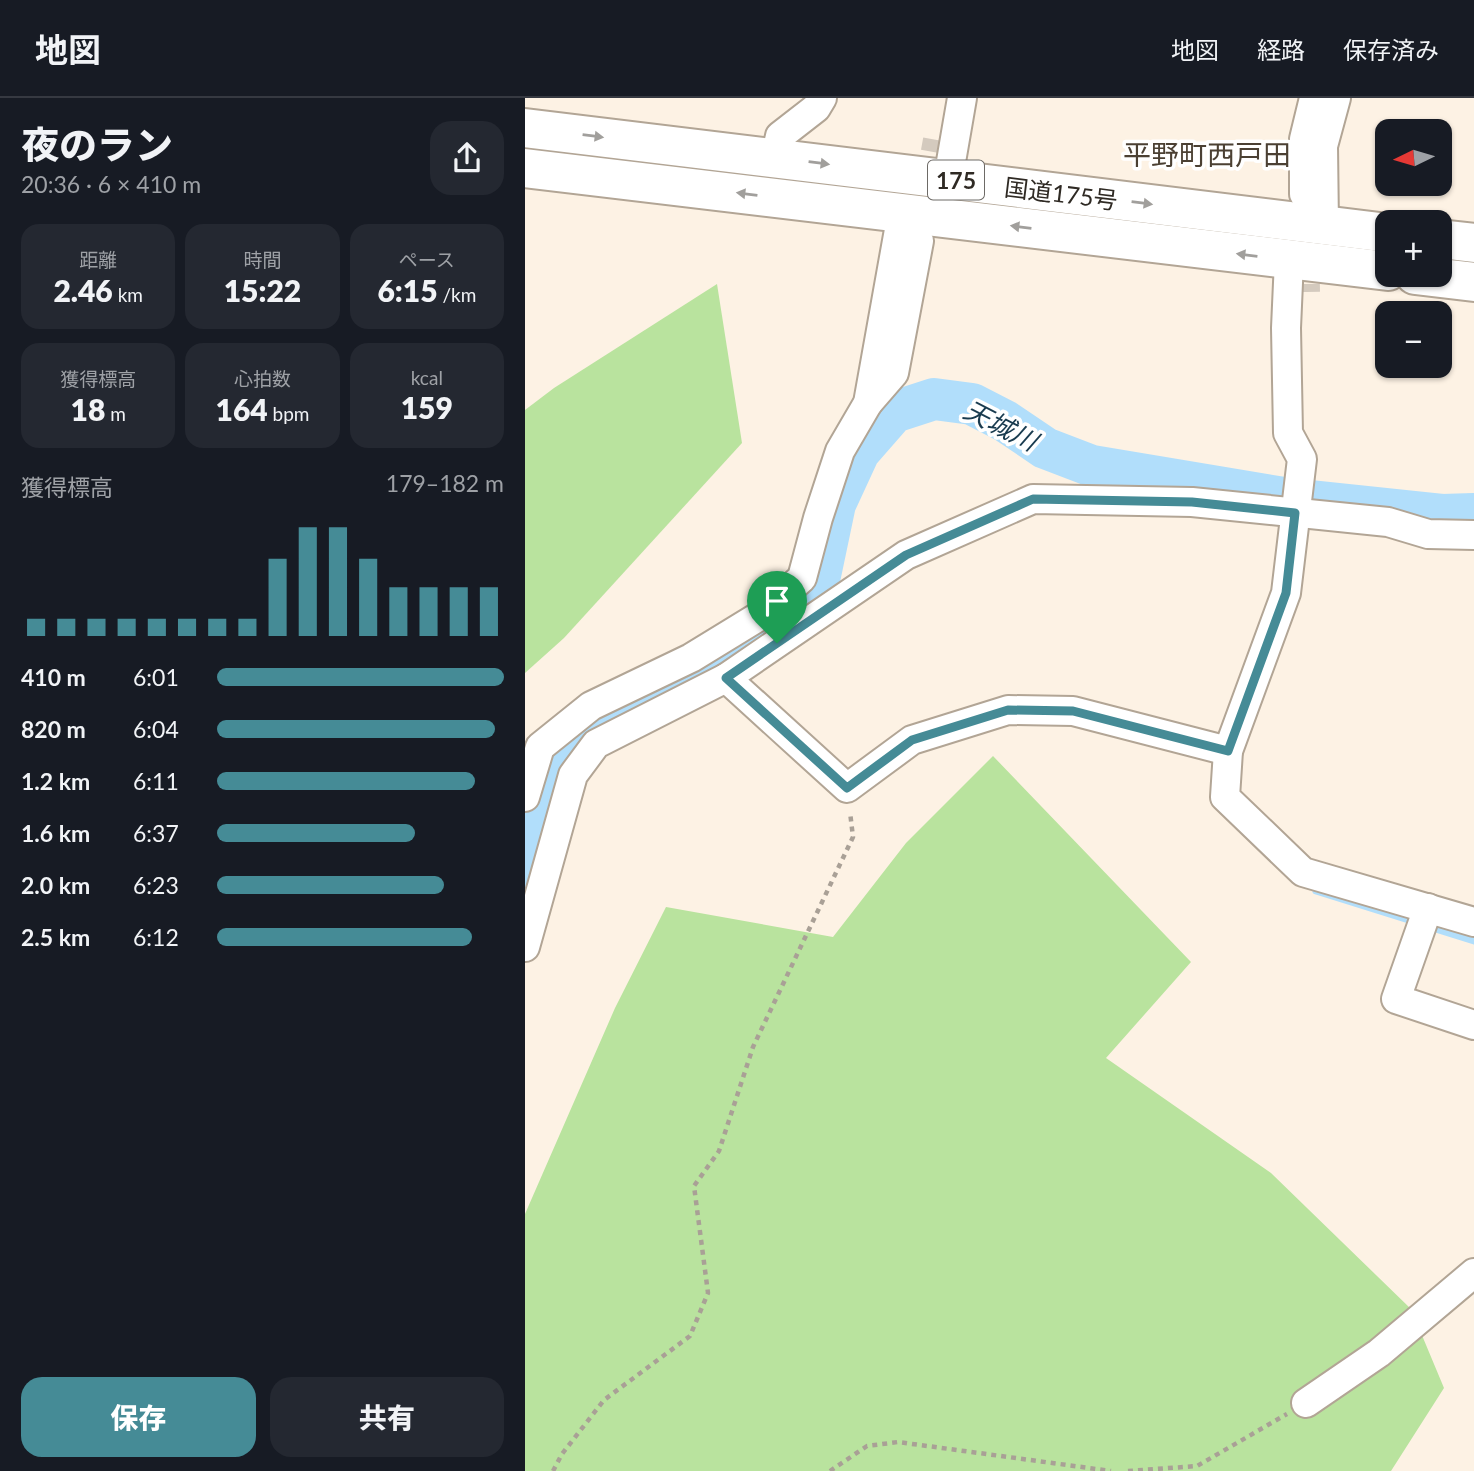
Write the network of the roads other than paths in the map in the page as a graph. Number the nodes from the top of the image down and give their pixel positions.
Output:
1 (822, 98) edge
2 (947, 98) edge
3 (962, 98) edge
4 (1314, 98) edge
5 (1336, 98) edge
6 (525, 128) edge
7 (937, 140) tunnel mouth
8 (775, 158) junction
9 (525, 168) edge
10 (948, 179) junction
11 (1304, 194) dead end
12 (1324, 226) junction
13 (911, 227) junction
14 (1375, 232) edge
15 (1452, 240) edge
16 (1474, 243) edge
17 (1375, 272) edge
18 (1297, 276) junction
19 (1452, 279) edge
20 (1474, 282) edge
21 (1295, 513) junction
22 (1474, 535) edge
23 (758, 617) junction
24 (777, 643) junction
25 (726, 678) junction
26 (1228, 751) junction
27 (525, 797) edge
28 (1427, 908) junction
29 (1474, 922) edge
30 (525, 947) edge
31 (1474, 1025) edge
32 (1474, 1273) edge
33 (1306, 1403) road end

1 - 8 street
2 - 7 street
3 - 10 street
4 - 11 street
5 - 12 street
6 -> 8 highway, 国道175号 / 175
8 -> 10 highway, 国道175号 / 175
13 -> 9 highway, 国道175号 / 175
10 -> 12 highway, 国道175号 / 175
12 - 14 highway, 国道175号 / 175
18 -> 13 highway, 国道175号 / 175
13 - 23 street
15 - 16 highway
17 - 18 highway, 国道175号 / 175
18 - 21 street
19 - 20 highway
21 - 22 street
21 - 24 street
21 - 26 street
23 - 24 street
23 - 27 street
24 - 25 street
25 - 26 street
25 - 30 street
26 - 28 street
28 - 29 street
28 - 31 street
32 - 33 street

